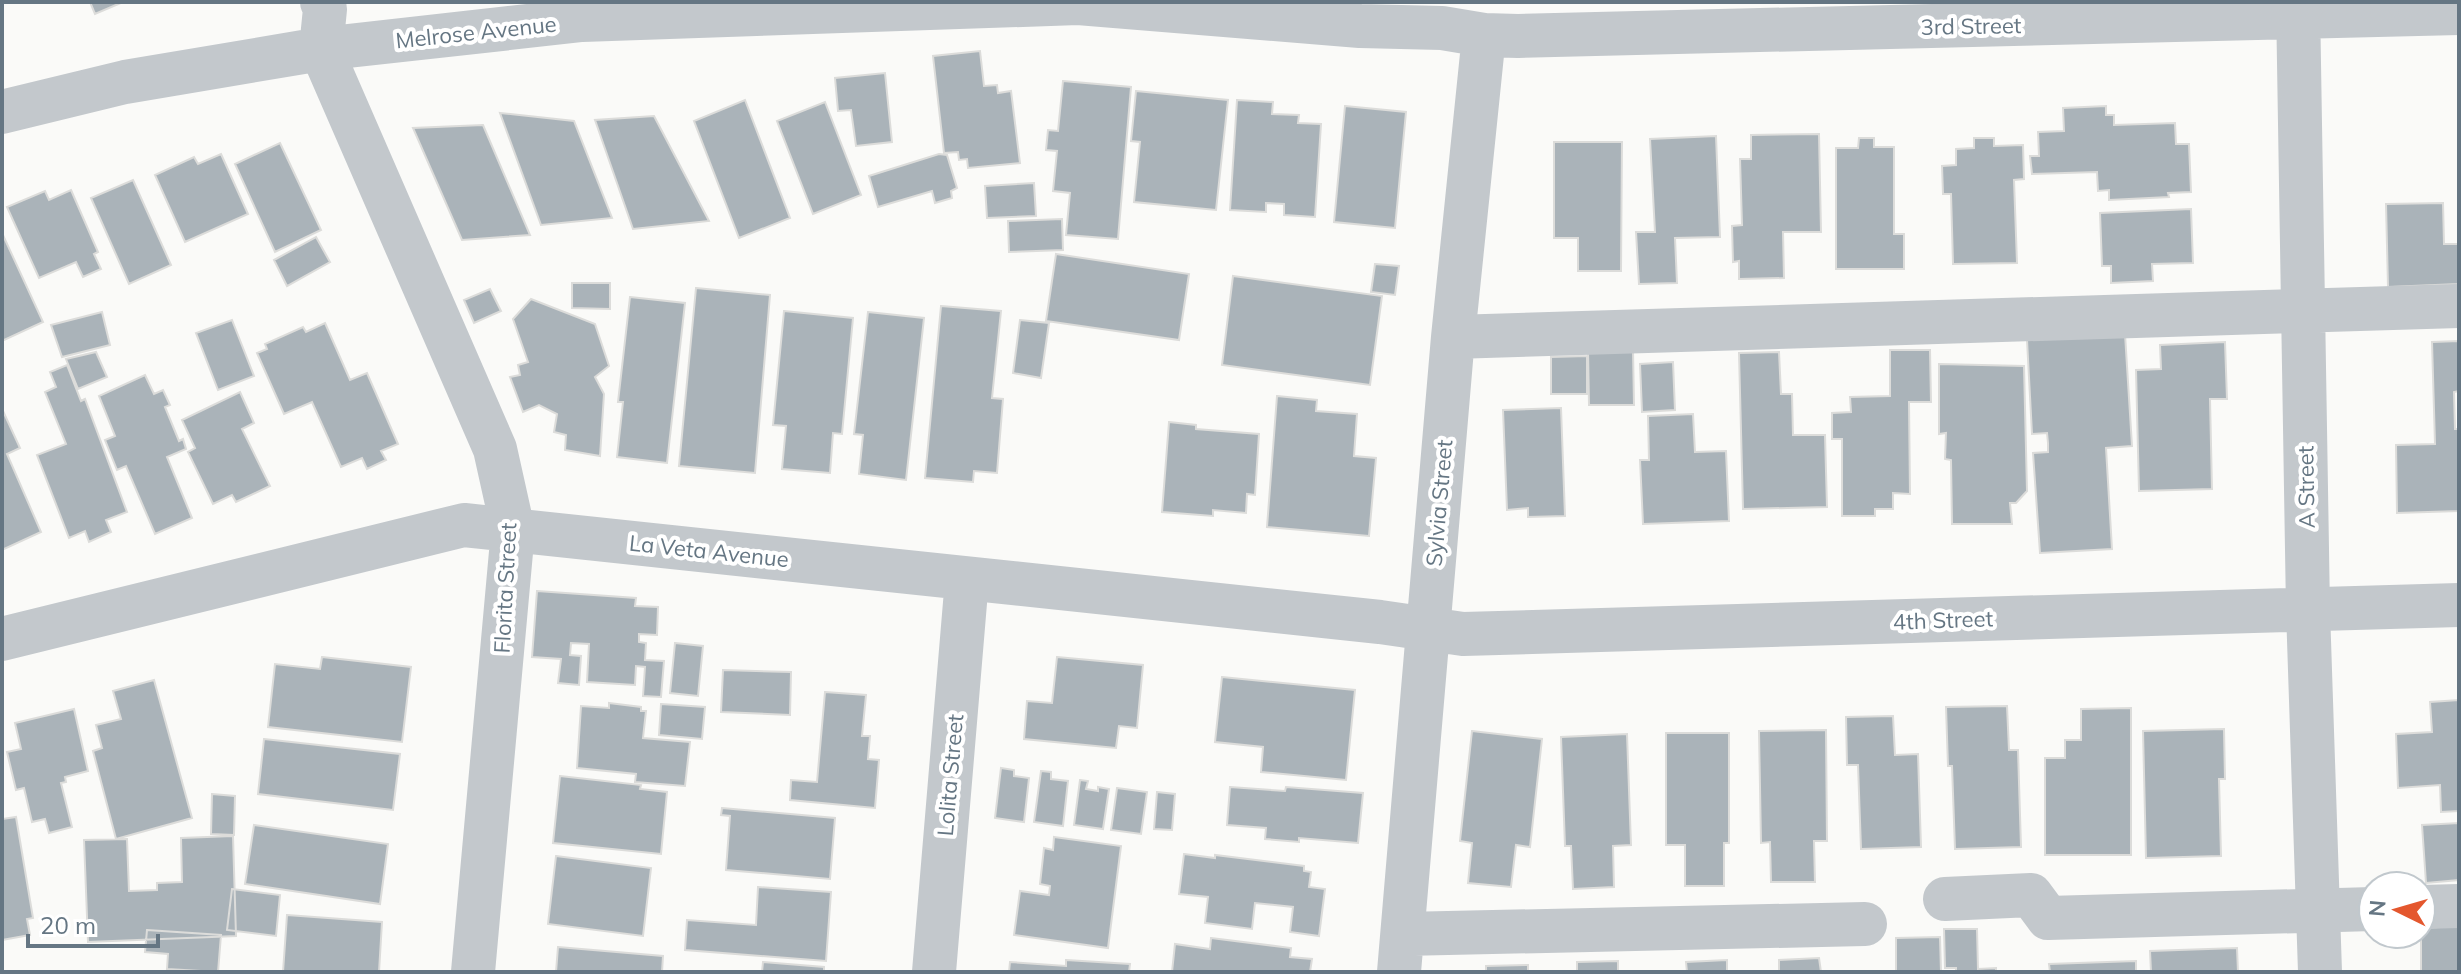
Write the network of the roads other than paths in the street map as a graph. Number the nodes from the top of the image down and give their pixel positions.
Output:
1 (322, 2) edge
2 (2298, 10) edge
3 (2459, 13) edge
4 (1360, 14) edge
5 (1507, 24) edge
6 (321, 49) junction
7 (2, 112) edge
8 (2459, 306) edge
9 (2304, 311) junction
10 (1453, 337) junction
11 (513, 530) junction
12 (967, 579) junction
13 (2459, 605) edge
14 (2308, 610) junction
15 (1428, 629) junction
16 (2, 639) edge
17 (1945, 899) dead end
18 (2459, 906) edge
19 (2437, 907) edge
20 (2357, 910) edge
21 (2319, 911) junction
22 (1865, 924) dead end
23 (1401, 953) edge
24 (473, 972) edge
25 (934, 972) edge
26 (2320, 972) edge

1 - 6 street
2 - 3 street, 3rd Street
2 - 5 street, 3rd Street
2 - 9 street, A Street
4 - 5 street, Melrose Avenue
4 - 6 street, Melrose Avenue
5 - 10 street, Sylvia Street
6 - 7 street, Melrose Avenue
6 - 11 street, Florita Street
8 - 9 street
9 - 10 street
9 - 14 street, A Street
10 - 15 street, Sylvia Street
11 - 12 street, La Veta Avenue
11 - 16 street, La Veta Avenue
11 - 24 street, Florita Street
12 - 15 street, La Veta Avenue
12 - 25 street, Lolita Street
13 - 14 street, 4th Street
14 - 15 street, 4th Street
14 - 21 street, A Street
15 - 23 street, Sylvia Street
17 - 21 street
18 - 19 street
20 - 21 street
21 - 26 street, A Street
22 - 23 street

